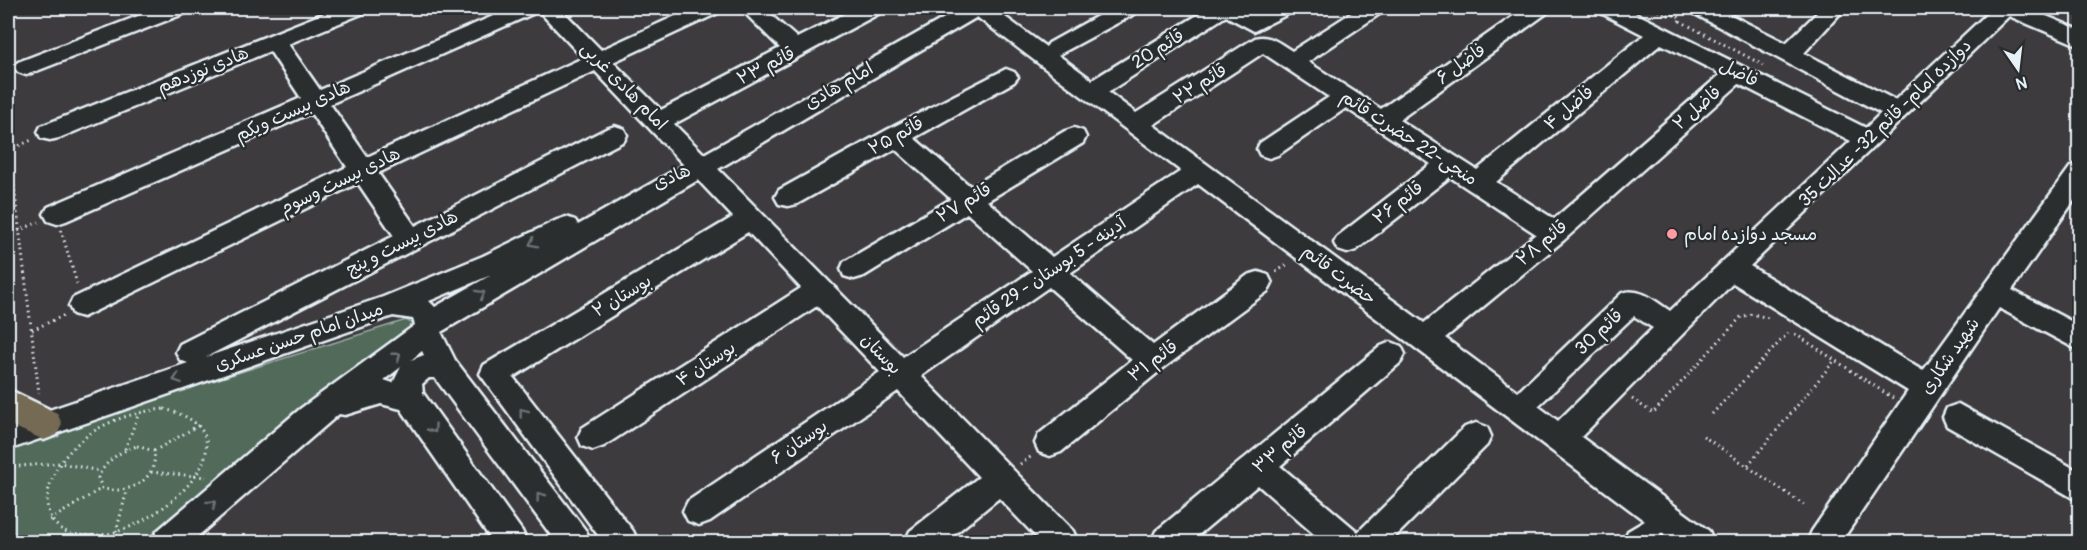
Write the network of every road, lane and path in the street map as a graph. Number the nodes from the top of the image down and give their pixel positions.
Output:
1 (178, 8) edge
2 (356, 8) edge
3 (530, 8) edge
4 (548, 8) edge
5 (710, 8) edge
6 (751, 8) edge
7 (873, 8) edge
8 (978, 8) edge
9 (1128, 8) edge
10 (1226, 8) edge
11 (1282, 8) edge
12 (1373, 8) edge
13 (1539, 8) edge
14 (1610, 8) edge
15 (1653, 8) edge
16 (1834, 8) edge
17 (2007, 8) edge
18 (1704, 10) edge
19 (1677, 15) junction
20 (1670, 22) junction
21 (1259, 33) junction
22 (2079, 39) edge
23 (274, 41) junction
24 (1057, 48) dead end
25 (796, 50) junction
26 (598, 59) junction
27 (1292, 62) junction
28 (1781, 62) junction
29 (26, 67) dead end
30 (1738, 72) junction
31 (1006, 77) dead end
32 (1092, 92) junction
33 (1346, 97) junction
34 (316, 101) junction
35 (1898, 111) junction
36 (1382, 120) junction
37 (658, 122) junction
38 (1136, 124) junction
39 (50, 132) joint
40 (615, 135) dead end
41 (8, 136) edge
42 (896, 136) junction
43 (1074, 137) dead end
44 (1869, 140) junction
45 (1657, 144) joint
46 (1269, 149) dead end
47 (9, 150) junction
48 (1449, 164) junction
49 (700, 165) junction
50 (363, 170) junction
51 (1199, 171) junction
52 (2079, 172) edge
53 (1478, 183) junction
54 (788, 197) dead end
55 (968, 200) junction
56 (57, 214) junction
57 (751, 218) junction
58 (20, 230) junction
59 (1555, 233) junction
60 (8, 235) edge
61 (410, 238) junction
62 (1347, 243) dead end
63 (1307, 251) junction
64 (1731, 268) junction
65 (854, 269) dead end
66 (1050, 272) junction
67 (1258, 283) joint
68 (820, 290) junction
69 (1994, 293) junction
70 (393, 305) junction
71 (83, 306) junction
72 (1773, 320) dead end
73 (1673, 326) junction
74 (1782, 326) dead end
75 (429, 328) junction
76 (32, 330) junction
77 (1790, 331) junction
78 (1424, 339) junction
79 (2079, 340) edge
80 (189, 352) dead end
81 (1391, 354) dead end
82 (1835, 360) junction
83 (1152, 361) junction
84 (444, 368) junction
85 (899, 373) junction
86 (1612, 386) junction
87 (1530, 397) dead end
88 (410, 399) junction
89 (1920, 399) junction
90 (30, 407) edge
91 (140, 412) junction
92 (1712, 414) dead end
93 (1958, 417) dead end
94 (311, 418) junction
95 (201, 424) junction
96 (1476, 436) dead end
97 (1703, 436) dead end
98 (8, 437) edge
99 (592, 437) dead end
100 (1559, 439) junction
101 (1050, 443) joint
102 (125, 449) junction
103 (154, 452) junction
104 (60, 463) junction
105 (1748, 465) junction
106 (8, 467) edge
107 (1259, 467) junction
108 (100, 471) junction
109 (151, 472) junction
110 (195, 477) junction
111 (1001, 478) junction
112 (102, 488) junction
113 (2079, 488) edge
114 (127, 490) junction
115 (1804, 504) dead end
116 (699, 511) dead end
117 (50, 520) junction
118 (116, 532) junction
119 (73, 535) junction
120 (69, 543) edge
121 (168, 543) edge
122 (511, 543) edge
123 (575, 543) edge
124 (622, 543) edge
125 (921, 543) edge
126 (1062, 543) edge
127 (1167, 543) edge
128 (1346, 543) edge
129 (1369, 543) edge
130 (1698, 543) edge
131 (1824, 543) edge

1 - 29 street
2 - 23 street, هادی نوزدهم
3 - 34 street, هادی بیست ویکم
4 - 26 street, امام هادی غربی
5 - 26 street, هادی بیست وسوم
6 - 25 street
7 - 25 street, قائم ۲۳
8 - 32 street, حضرت قائم
8 - 49 street, امام هادی
9 - 24 street
10 - 21 street, منجی-22 حضرت قائم
10 - 32 street, قائم 20
11 - 21 street, قائم ۲۲
12 - 27 street
13 - 36 street, فاضل ۶
14 - 20 street, فاضل
15 - 20 path
16 - 28 street
17 - 22 street
17 - 35 street, دوازده امام- قائم 32- عدالت 35
18 - 19 path
18 - 28 street
19 - 20 path
19 - 20 path
20 - 28 path
20 - 30 street, فاضل
20 - 53 street, فاضل ۴
21 - 27 street, منجی-22 حضرت قائم
21 - 38 street, قائم ۲۲
23 - 34 street
23 - 39 street, هادی نوزدهم
25 - 37 street, قائم ۲۳
26 - 37 street, امام هادی غربی
26 - 50 street, هادی بیست وسوم
27 - 33 street, منجی-22 حضرت قائم
28 - 35 street
30 - 44 street, فاضل
30 - 45 street, فاضل ۲
31 - 42 street, قائم ۲۵
32 - 38 street, حضرت قائم
33 - 36 street, منجی-22 حضرت قائم
33 - 46 street
34 - 50 street
34 - 56 street, هادی بیست ویکم
35 - 44 street, دوازده امام- قائم 32- عدالت 35
36 - 48 street, منجی-22 حضرت قائم
37 - 49 street, امام هادی غربی
38 - 51 street, حضرت قائم
39 - 47 path
40 - 61 street, هادی بیست و پنج
41 - 47 path
42 - 54 street, قائم ۲۵
42 - 55 street
43 - 55 street, قائم ۲۷
44 - 64 street, دوازده امام- قائم 32- عدالت 35
45 - 59 street, قائم ۲۸
47 - 58 path
48 - 53 street, منجی-22 حضرت قائم
48 - 62 street, قائم ۲۶
49 - 57 street, بوستان
49 -> 70 street, هادی
75 -> 49 street, هادی
50 - 61 street
50 - 71 street, هادی بیست وسوم
51 - 63 street, حضرت قائم
51 - 66 street, آدینه - 5 بوستان - 29 قائم
52 - 69 street, شهید شکاری
53 - 59 street, منجی-22 حضرت قائم
55 - 65 street, قائم ۲۷
55 - 66 street
56 - 58 path
56 - 71 path
57 - 68 street, بوستان
124 -> 57 street, بوستان ۲
58 - 60 path
58 - 76 path
59 - 78 street, قائم ۲۸
61 - 80 street, هادی بیست و پنج
63 - 67 path
63 - 78 street, حضرت قائم
64 - 73 street, دوازده امام- قائم 32- عدالت 35
64 - 89 street
66 - 83 street
66 - 85 street, آدینه - 5 بوستان - 29 قائم
67 - 83 street, قائم ۳۱
68 - 85 street, بوستان
68 - 99 street, بوستان ۴
69 - 79 street
69 - 89 street, شهید شکاری
70 - 75 street, میدان امام حسن عسکری
70 -> 90 street, میدان امام حسن عسکری
71 - 76 path
72 - 86 path
73 - 86 street, دوازده امام- قائم 32- عدالت 35
73 - 87 street, قائم 30
74 - 77 path
75 - 84 street
94 -> 75 street
76 - 90 path
77 - 82 path
77 - 92 path
78 - 100 street, حضرت قائم
81 - 107 street, قائم ۳۳
82 - 89 path
82 - 105 path
83 - 101 street, قائم ۳۱
84 - 88 street
123 -> 84 street
85 - 111 street, بوستان
85 - 116 street, بوستان ۶
86 - 100 street, دوازده امام- قائم 32- عدالت 35
88 - 94 street
88 -> 122 street
89 - 131 street, شهید شکاری
90 - 98 street, میدان امام حسن عسکری
91 - 95 path
91 - 102 path
91 - 104 path
93 - 113 street
121 -> 94 street
95 - 103 path
95 - 110 path
96 - 129 street
97 - 105 path
100 - 130 street, حضرت قائم
101 - 111 path
102 - 103 path
102 - 108 path
103 - 109 path
104 - 106 path
104 - 108 path
104 - 117 path
105 - 115 path
107 - 127 street, قائم ۳۳
107 - 128 street
108 - 112 path
109 - 110 path
109 - 114 path
110 - 118 path
111 - 125 street
111 - 126 street, بوستان
112 - 114 path
112 - 117 path
114 - 118 path
117 - 119 path
118 - 119 path
119 - 120 path

